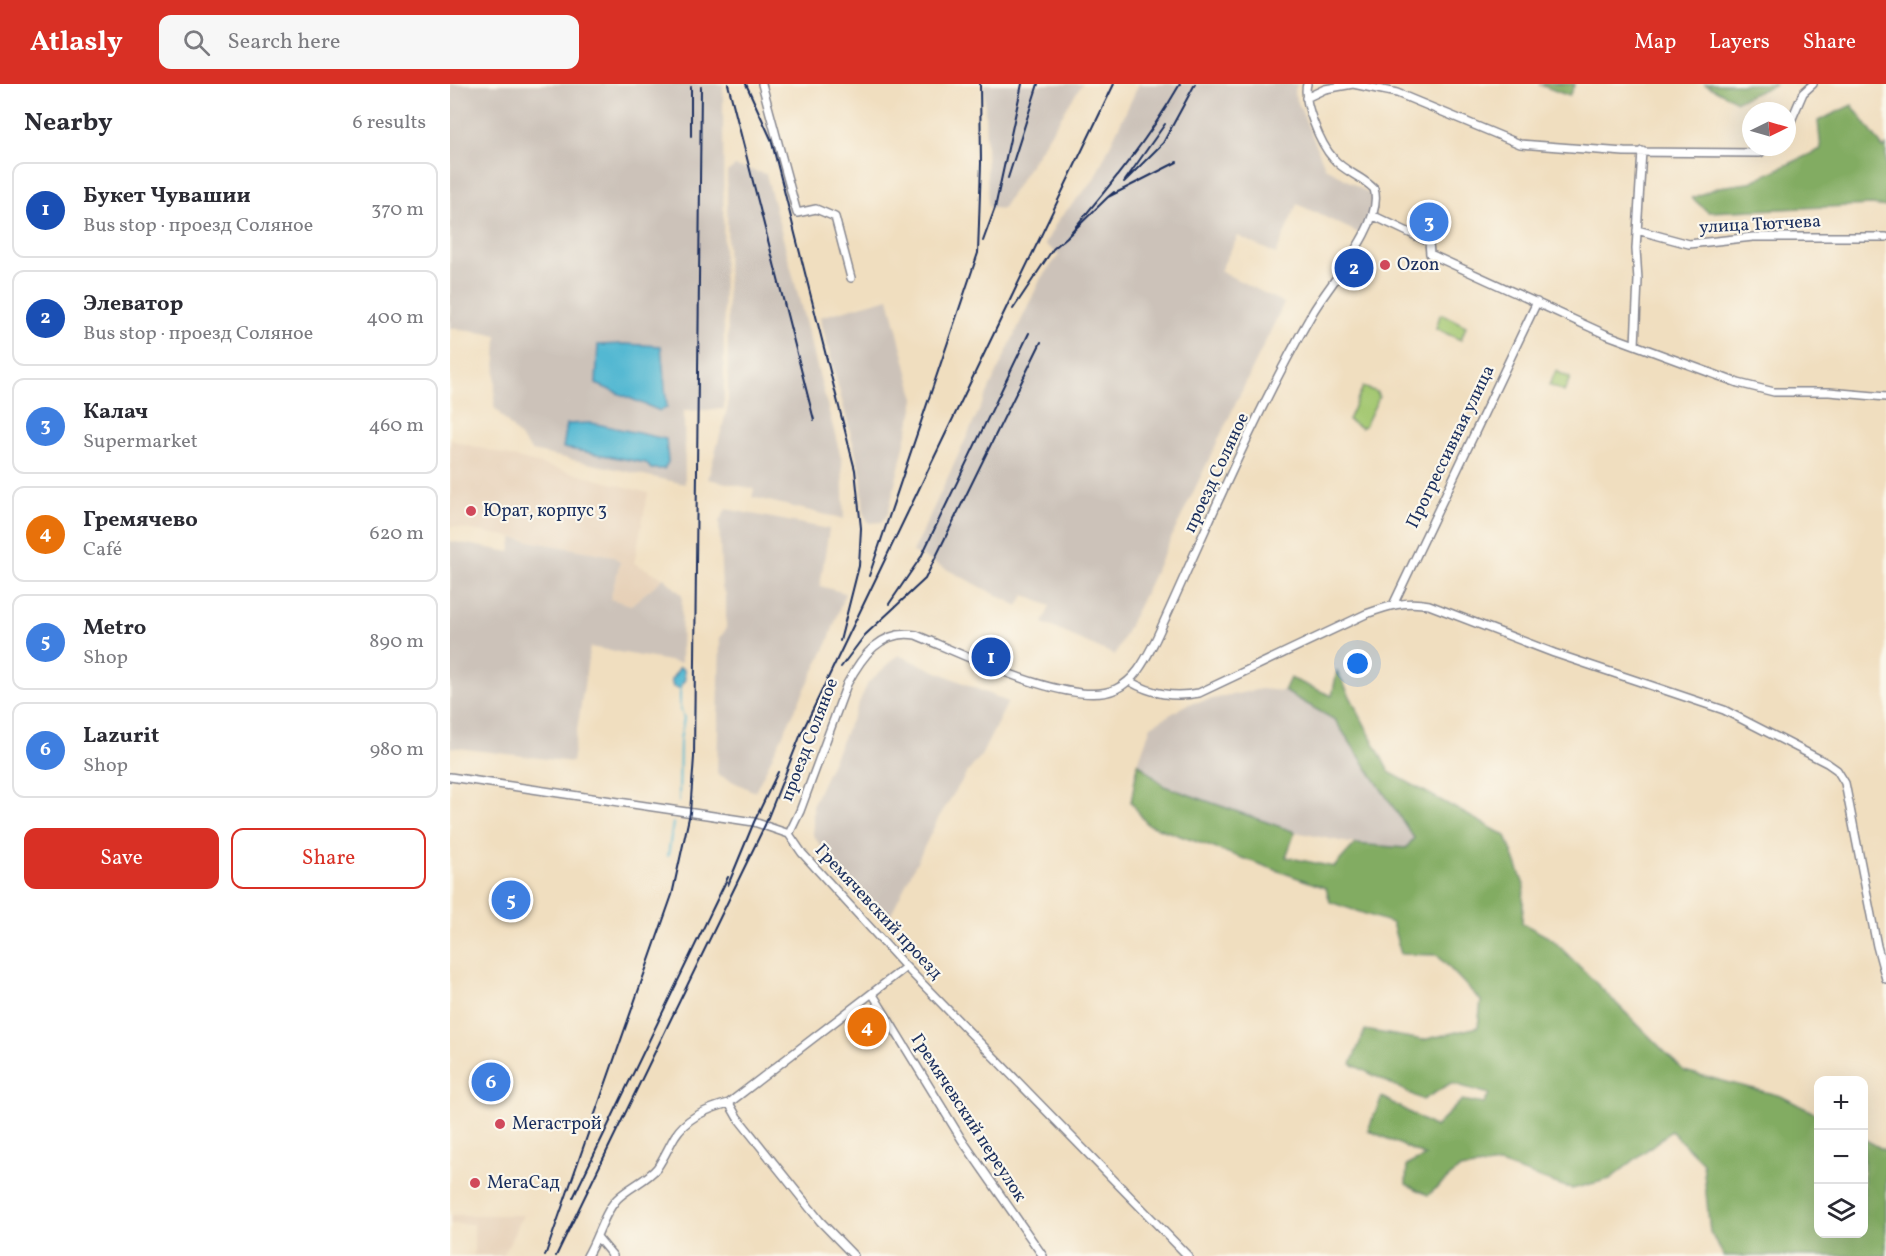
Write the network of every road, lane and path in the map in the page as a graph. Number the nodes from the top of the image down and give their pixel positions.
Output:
1 (762, 84) edge
2 (1307, 84) edge
3 (1353, 84) edge
4 (1813, 84) edge
5 (1305, 98) junction
6 (1796, 109) edge
7 (1642, 151) junction
8 (1742, 153) edge
9 (1374, 216) junction
10 (1637, 230) junction
11 (1886, 237) edge
12 (851, 278) dead end
13 (1537, 302) junction
14 (1635, 345) junction
15 (1886, 397) edge
16 (1393, 605) junction
17 (1129, 681) junction
18 (450, 777) edge
19 (789, 834) junction
20 (906, 967) junction
21 (1886, 979) edge
22 (872, 993) junction
23 (729, 1103) junction
24 (598, 1238) junction
25 (587, 1256) edge
26 (613, 1256) edge
27 (854, 1256) edge
28 (1043, 1256) edge
29 (1188, 1256) edge

1 - 12 street
2 - 5 street
3 - 5 street
3 - 7 street
4 - 6 street
5 - 9 street
7 - 8 street
7 - 10 street
9 - 13 street
9 - 17 street, проезд Соляное
10 - 11 street, улица Тютчева
10 - 14 street
13 - 14 street
13 - 16 street, Прогрессивная улица
14 - 15 street
16 - 17 street
16 - 21 street
17 - 19 street, проезд Соляное
18 - 19 street
19 - 20 street, Гремячевский проезд
20 - 22 street
20 - 29 street, Гремячевский проезд
22 - 23 street
22 - 28 street, Гремячевский переулок
23 - 24 street
23 - 27 street
24 - 25 street
24 - 26 street

